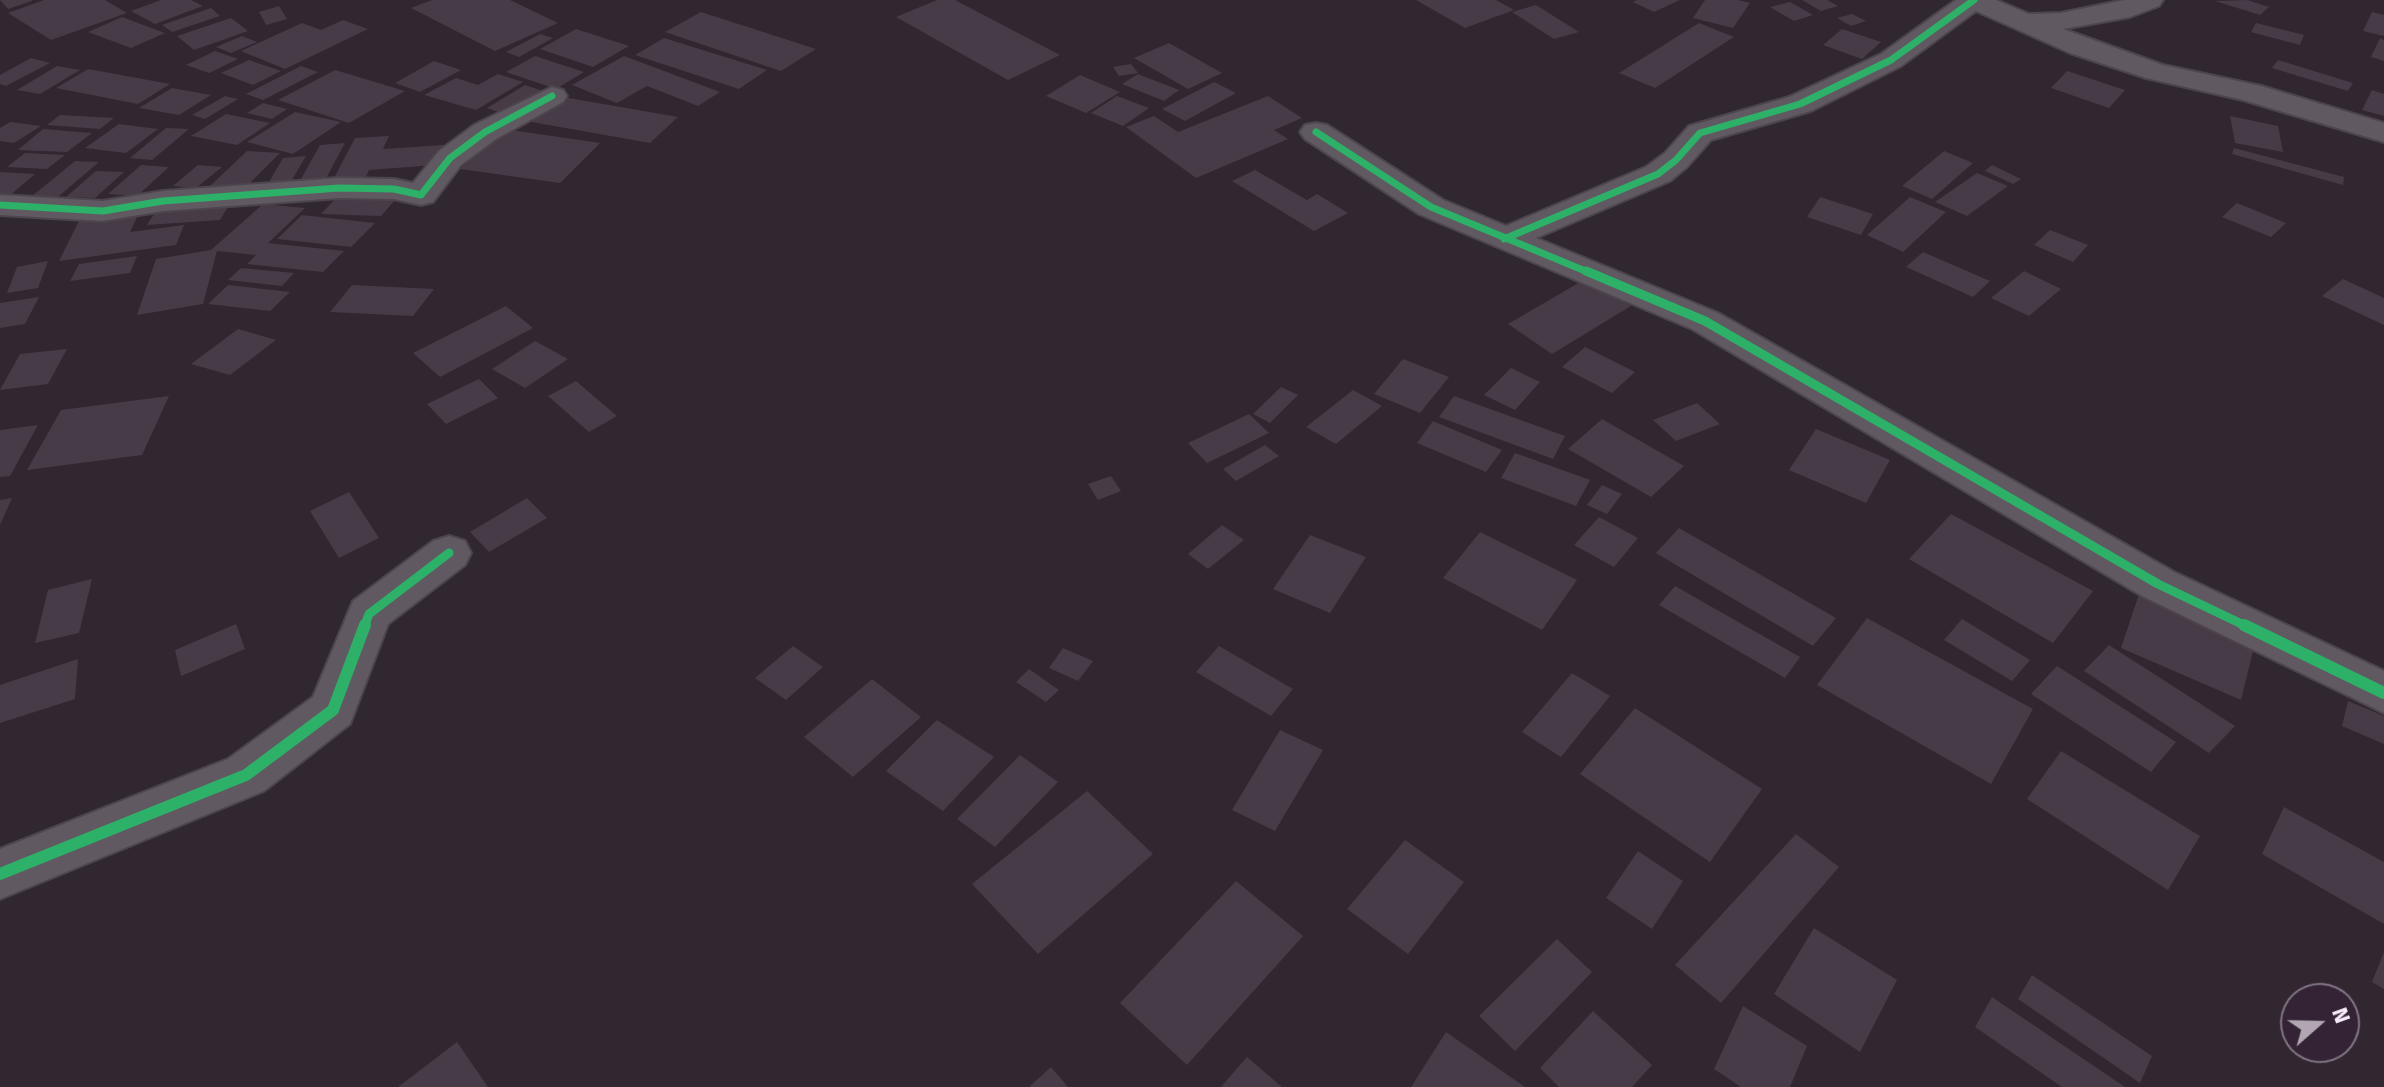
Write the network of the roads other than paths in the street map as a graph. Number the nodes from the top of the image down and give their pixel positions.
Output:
1 (1974, 0) edge
2 (2149, 0) edge
3 (2028, 23) junction
4 (552, 96) dead end
5 (1316, 132) dead end
6 (2384, 133) edge
7 (0, 205) edge
8 (1504, 239) junction
9 (449, 553) dead end
10 (2384, 693) edge
11 (0, 874) edge

1 - 3 street
1 - 8 street
2 - 3 street
3 - 6 street
4 - 7 street
5 - 8 street
8 - 10 street
9 - 11 street

